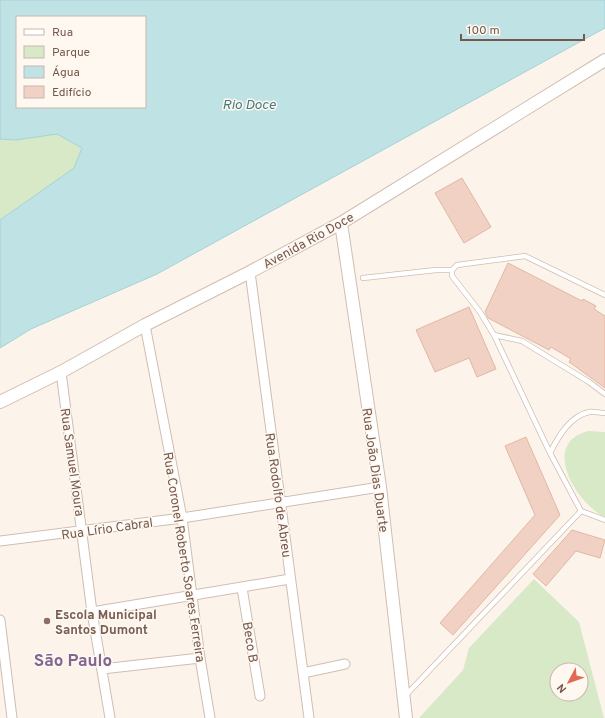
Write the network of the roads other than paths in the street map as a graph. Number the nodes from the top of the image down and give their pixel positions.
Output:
1 (605, 60) edge
2 (341, 223) junction
3 (452, 270) junction
4 (250, 272) junction
5 (362, 278) dead end
6 (605, 295) edge
7 (145, 325) junction
8 (494, 335) junction
9 (61, 372) junction
10 (605, 394) edge
11 (0, 402) edge
12 (605, 413) edge
13 (550, 453) junction
14 (380, 487) junction
15 (279, 502) junction
16 (581, 511) junction
17 (182, 518) junction
18 (605, 520) edge
19 (82, 531) junction
20 (0, 541) edge
21 (290, 579) junction
22 (242, 588) junction
23 (192, 595) junction
24 (92, 612) junction
25 (0, 620) edge
26 (200, 658) junction
27 (345, 664) dead end
28 (102, 669) junction
29 (303, 673) junction
30 (260, 696) dead end
31 (404, 698) junction
32 (12, 718) edge
33 (110, 718) edge
34 (210, 718) edge
35 (309, 718) edge
36 (406, 718) edge

1 - 2 street, Avenida Rio Doce
2 - 4 street, Avenida Rio Doce
2 - 14 street, Rua João Dias Duarte
3 - 5 lane
3 - 6 lane
3 - 8 lane
4 - 7 street, Avenida Rio Doce
4 - 15 street, Rua Rodolfo de Abreu
7 - 9 street, Avenida Rio Doce
7 - 17 street, Rua Coronel Roberto Soares Ferreira
8 - 10 lane
8 - 13 lane
9 - 11 street, Avenida Rio Doce
9 - 19 street, Rua Samuel Moura
12 - 13 lane
13 - 16 lane
14 - 15 street, Rua Lírio Cabral
14 - 31 street, Rua João Dias Duarte
15 - 17 street, Rua Lírio Cabral
15 - 21 street, Rua Rodolfo de Abreu
16 - 18 lane
16 - 31 lane
17 - 19 street, Rua Lírio Cabral
17 - 23 street, Rua Coronel Roberto Soares Ferreira
19 - 20 street, Rua Lírio Cabral
19 - 24 street, Rua Samuel Moura
21 - 22 street
21 - 29 street, Rua Rodolfo de Abreu
22 - 23 street
22 - 30 street, Beco B
23 - 24 street
23 - 26 street, Rua Coronel Roberto Soares Ferreira
24 - 28 street, Rua Samuel Moura
25 - 32 street
26 - 28 street
26 - 34 street, Rua Coronel Roberto Soares Ferreira
27 - 29 street
28 - 33 street, Rua Samuel Moura
29 - 35 street, Rua Rodolfo de Abreu
31 - 36 street, Rua João Dias Duarte

